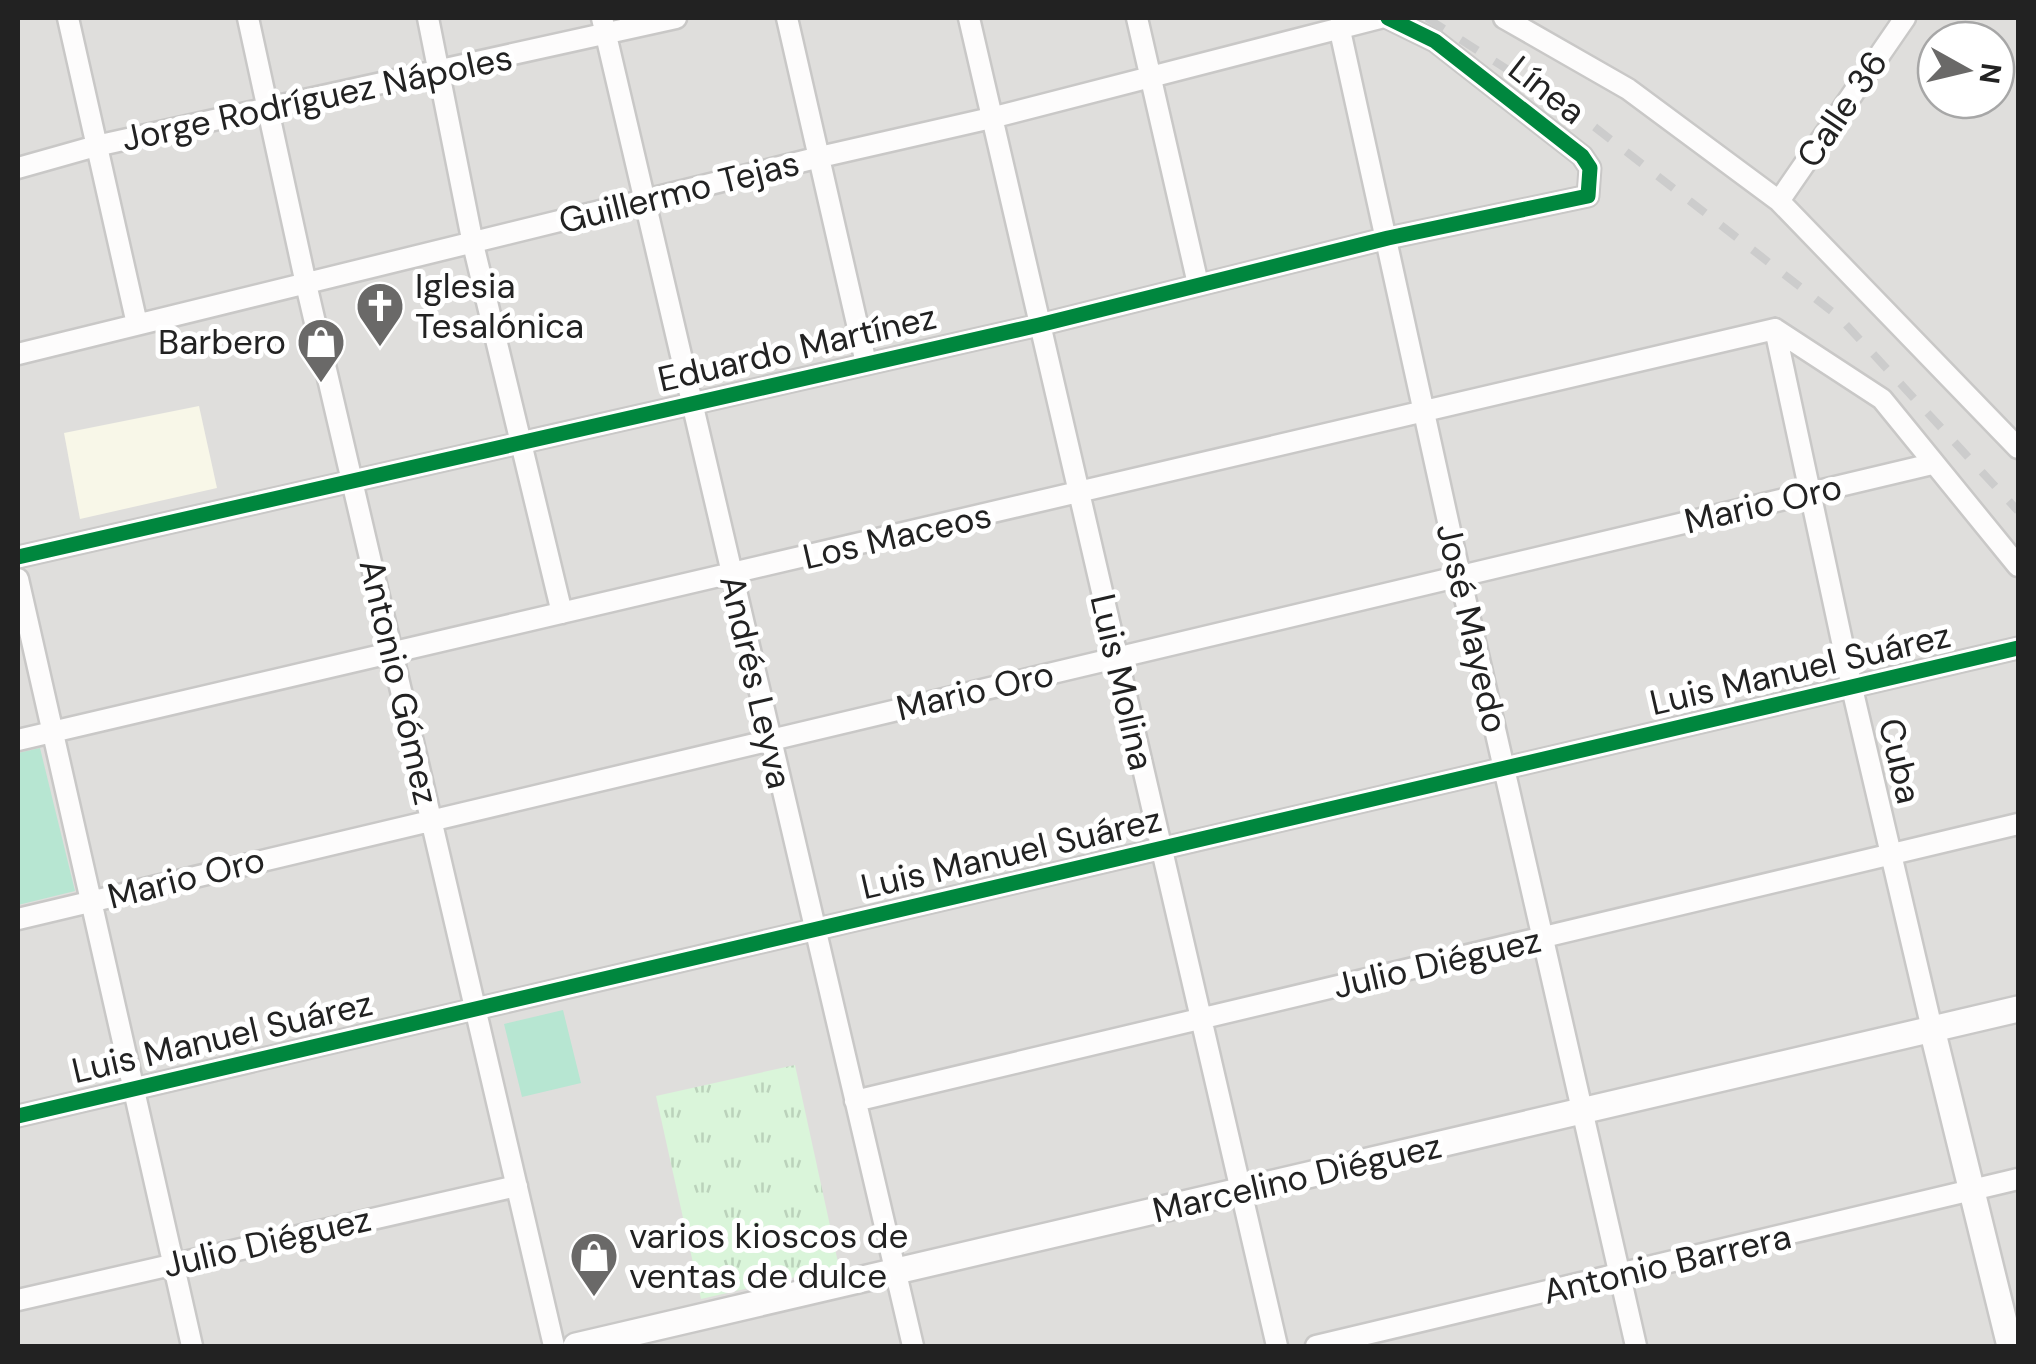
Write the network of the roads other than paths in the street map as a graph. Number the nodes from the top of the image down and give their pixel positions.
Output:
1 (68, 18) edge
2 (248, 18) edge
3 (428, 18) edge
4 (676, 18) edge
5 (788, 18) edge
6 (969, 18) edge
7 (1137, 18) edge
8 (1380, 18) edge
9 (1388, 18) edge
10 (1504, 18) edge
11 (1905, 18) edge
12 (1535, 24) edge
13 (604, 26) edge
14 (1339, 26) junction
15 (438, 72) junction
16 (1151, 75) junction
17 (268, 108) junction
18 (992, 118) junction
19 (96, 146) junction
20 (820, 157) junction
21 (18, 168) edge
22 (1588, 196) joint
23 (645, 200) junction
24 (1779, 201) junction
25 (1388, 238) junction
26 (473, 244) junction
27 (306, 284) junction
28 (1198, 284) junction
29 (137, 324) junction
30 (1039, 325) junction
31 (1775, 329) junction
32 (18, 354) edge
33 (866, 362) junction
34 (691, 402) junction
35 (1424, 413) junction
36 (520, 442) junction
37 (2018, 448) edge
38 (1932, 464) junction
39 (352, 481) junction
40 (1811, 493) junction
41 (1078, 494) junction
42 (18, 557) edge
43 (2018, 566) edge
44 (732, 574) junction
45 (1460, 576) junction
46 (18, 580) edge
47 (562, 613) junction
48 (2018, 648) edge
49 (392, 652) junction
50 (1116, 657) junction
51 (1852, 688) junction
52 (52, 732) junction
53 (769, 739) junction
54 (18, 740) edge
55 (1503, 770) junction
56 (431, 819) junction
57 (2018, 824) edge
58 (1161, 848) junction
59 (1891, 854) junction
60 (91, 901) junction
61 (18, 918) edge
62 (814, 930) junction
63 (1542, 938) junction
64 (476, 1008) junction
65 (2018, 1009) edge
66 (1200, 1018) junction
67 (1932, 1030) junction
68 (134, 1088) junction
69 (854, 1100) junction
70 (1584, 1111) junction
71 (18, 1116) edge
72 (2018, 1179) edge
73 (517, 1186) junction
74 (1971, 1190) junction
75 (1240, 1191) junction
76 (173, 1263) junction
77 (896, 1272) junction
78 (1621, 1275) junction
79 (18, 1300) edge
80 (2010, 1345) edge
81 (192, 1346) edge
82 (554, 1346) edge
83 (576, 1346) edge
84 (912, 1346) edge
85 (1276, 1346) edge
86 (1316, 1346) edge
87 (1636, 1346) edge

1 - 19 street
2 - 17 street, Antonio Gómez
3 - 15 street
4 - 13 street, Jorge Rodríguez Nápoles
5 - 20 street
6 - 18 street, Luis Molina
7 - 16 street
8 - 14 street
9 - 22 street, Línea
10 - 12 street, Línea
11 - 24 street, Calle 36
12 - 24 street, Línea
13 - 15 street, Jorge Rodríguez Nápoles
13 - 23 street, Andrés Leyva
14 - 16 street, Guillermo Tejas
14 - 25 street, José Mayedo
15 - 17 street, Jorge Rodríguez Nápoles
15 - 26 street
16 - 18 street, Guillermo Tejas
16 - 28 street
17 - 19 street, Jorge Rodríguez Nápoles
17 - 27 street, Antonio Gómez
18 - 20 street, Guillermo Tejas
18 - 30 street, Luis Molina
19 - 21 street, Jorge Rodríguez Nápoles
19 - 29 street
20 - 23 street, Guillermo Tejas
20 - 33 street
22 - 25 street, Eduardo Martínez
23 - 26 street, Guillermo Tejas
23 - 34 street, Andrés Leyva
24 - 37 street, Línea
25 - 28 street, Eduardo Martínez
25 - 35 street, José Mayedo
26 - 27 street, Guillermo Tejas
26 - 36 street
27 - 29 street, Guillermo Tejas
27 - 39 street, Antonio Gómez
28 - 30 street, Eduardo Martínez
29 - 32 street, Guillermo Tejas
30 - 33 street, Eduardo Martínez
30 - 41 street, Luis Molina
31 - 35 street, Los Maceos
31 - 38 street
31 - 40 street, Cuba
33 - 34 street, Eduardo Martínez
34 - 36 street, Eduardo Martínez
34 - 44 street, Andrés Leyva
35 - 41 street, Los Maceos
35 - 45 street, José Mayedo
36 - 39 street, Eduardo Martínez
36 - 47 street
38 - 40 street, Mario Oro
38 - 43 street
39 - 42 street, Eduardo Martínez
39 - 49 street, Antonio Gómez
40 - 45 street, Mario Oro
40 - 51 street, Cuba
41 - 44 street, Los Maceos
41 - 50 street, Luis Molina
44 - 47 street, Los Maceos
44 - 53 street, Andrés Leyva
45 - 50 street, Mario Oro
45 - 55 street, José Mayedo
46 - 52 street
47 - 49 street, Los Maceos
48 - 51 street, Luis Manuel Suárez
49 - 52 street, Los Maceos
49 - 56 street, Antonio Gómez
50 - 53 street, Mario Oro
50 - 58 street, Luis Molina
51 - 55 street, Luis Manuel Suárez
51 - 59 street, Cuba
52 - 54 street, Los Maceos
52 - 60 street
53 - 56 street, Mario Oro
53 - 62 street, Andrés Leyva
55 - 58 street, Luis Manuel Suárez
55 - 63 street, José Mayedo
56 - 60 street, Mario Oro
56 - 64 street, Antonio Gómez
57 - 59 street, Julio Diéguez
58 - 62 street, Luis Manuel Suárez
58 - 66 street, Luis Molina
59 - 63 street, Julio Diéguez
59 - 67 street, Cuba
60 - 61 street, Mario Oro
60 - 68 street
62 - 64 street, Luis Manuel Suárez
62 - 69 street, Andrés Leyva
63 - 66 street, Julio Diéguez
63 - 70 street, José Mayedo
64 - 68 street, Luis Manuel Suárez
64 - 73 street, Antonio Gómez
65 - 67 street, Marcelino Diéguez
66 - 69 street, Julio Diéguez
66 - 75 street, Luis Molina
67 - 70 street, Marcelino Diéguez
67 - 74 street, Cuba
68 - 71 street, Luis Manuel Suárez
68 - 76 street
69 - 77 street, Andrés Leyva
70 - 75 street, Marcelino Diéguez
70 - 78 street, José Mayedo
72 - 74 street, Antonio Barrera
73 - 76 street, Julio Diéguez
73 - 82 street, Antonio Gómez
74 - 78 street, Antonio Barrera
74 - 80 street, Cuba
75 - 77 street, Marcelino Diéguez
75 - 85 street, Luis Molina
76 - 79 street, Julio Diéguez
76 - 81 street
77 - 83 street, Marcelino Diéguez
77 - 84 street, Andrés Leyva
78 - 86 street, Antonio Barrera
78 - 87 street, José Mayedo

